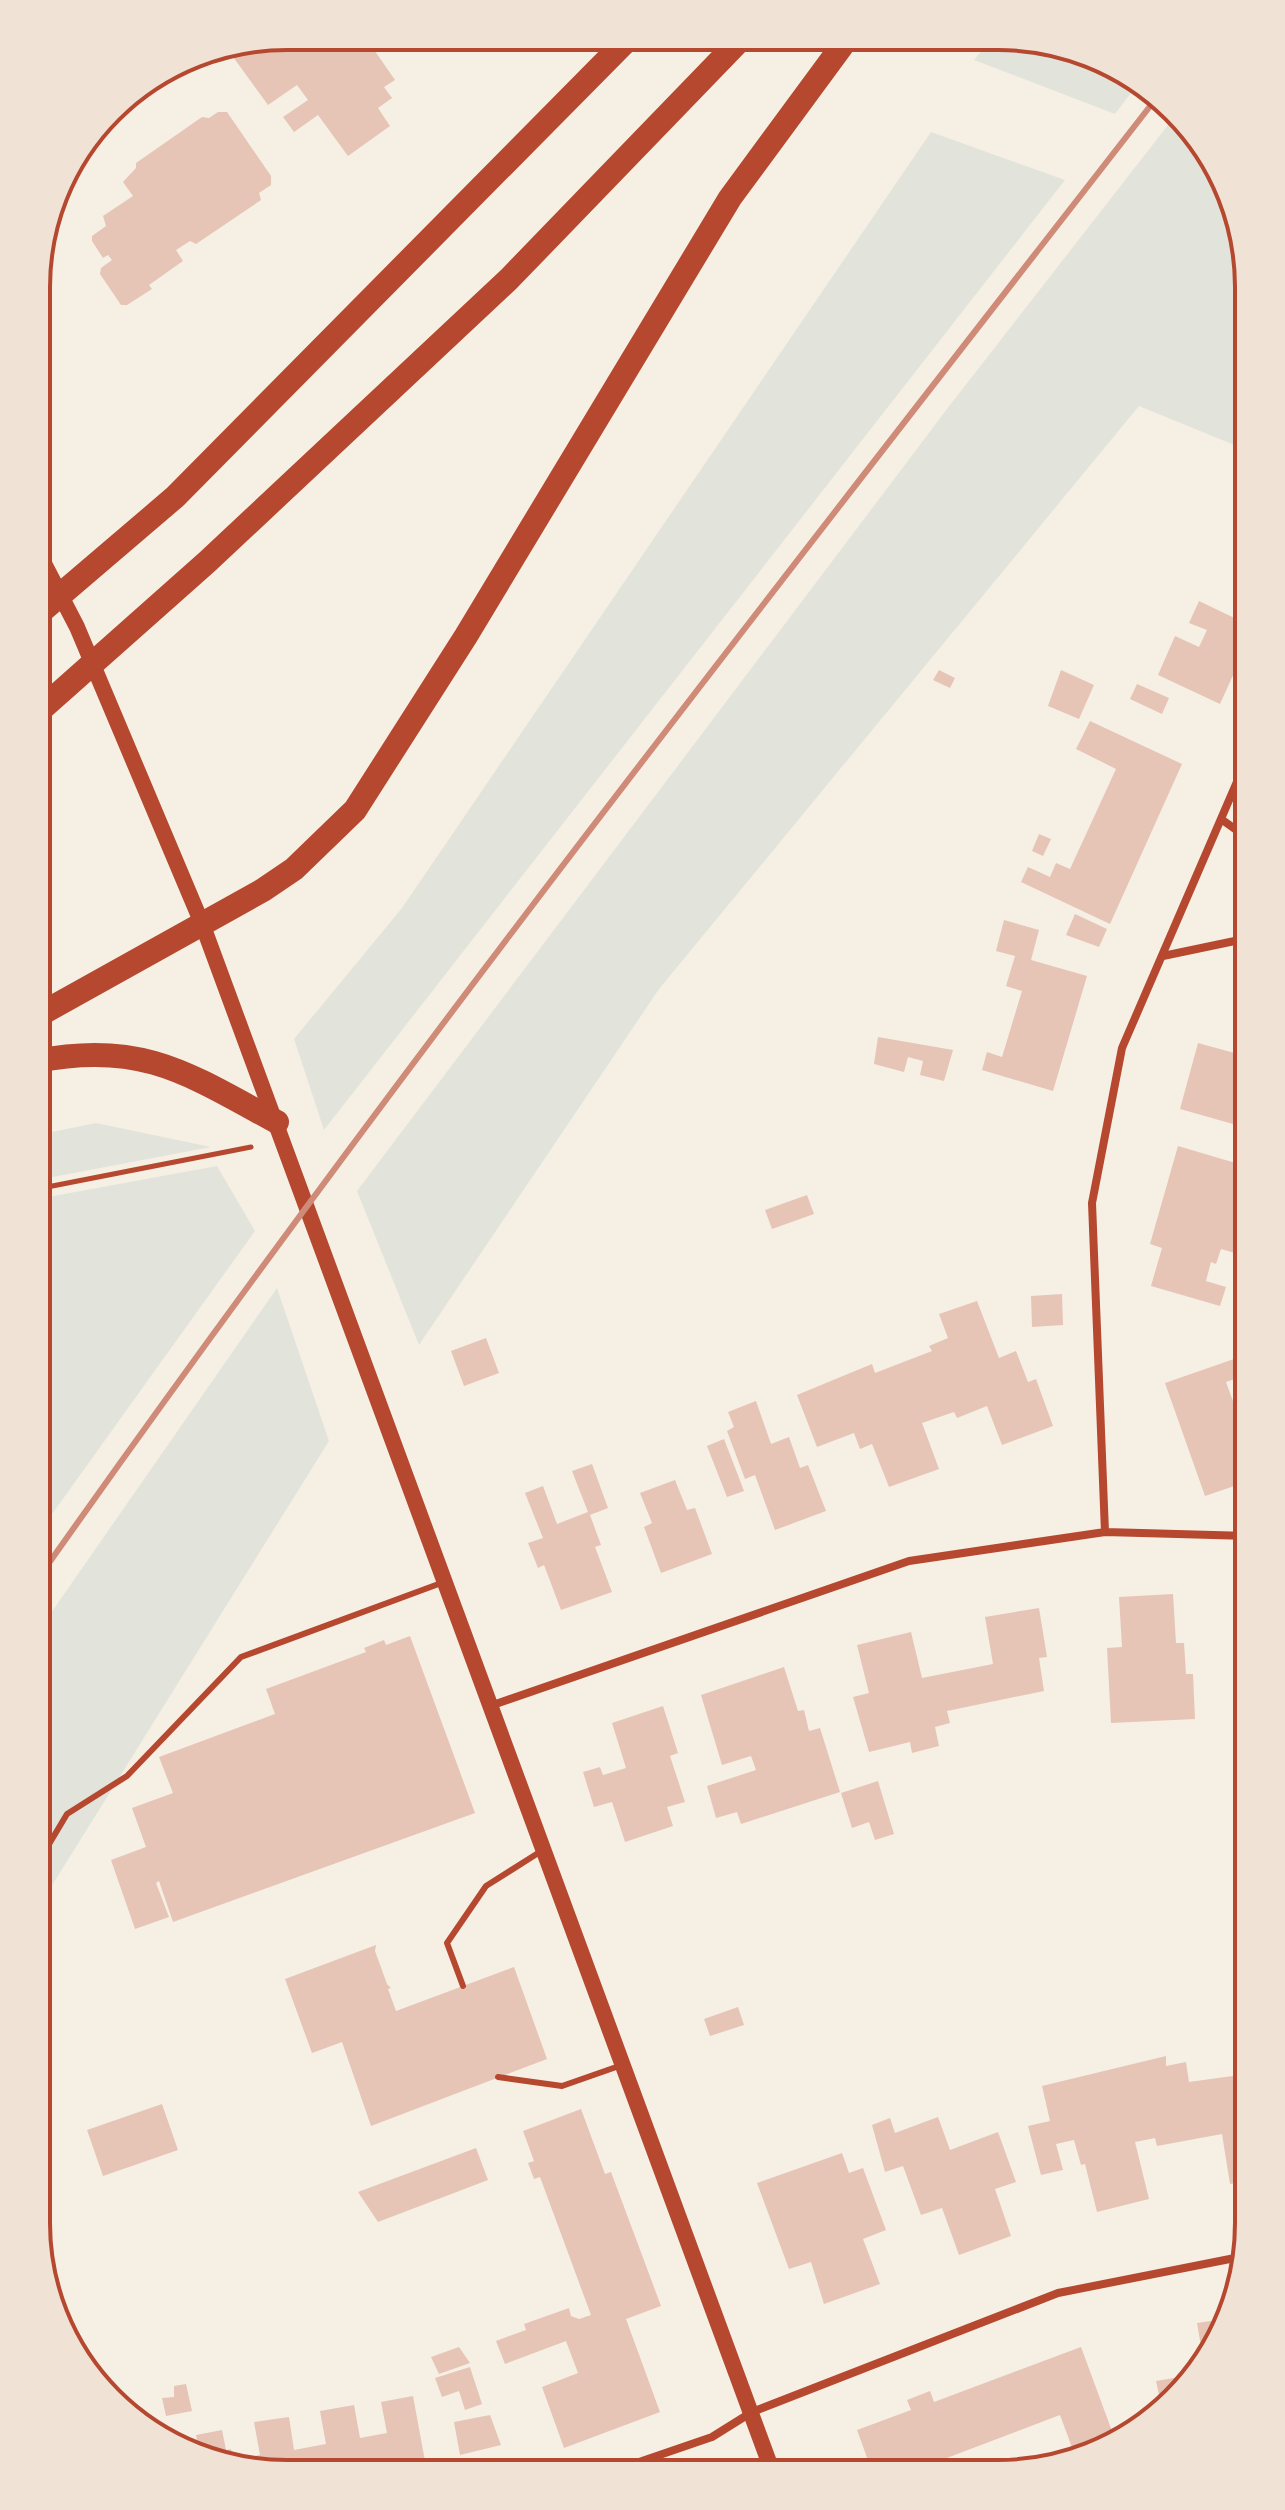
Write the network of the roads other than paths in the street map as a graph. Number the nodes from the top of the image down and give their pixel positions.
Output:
1 (730, 50) edge
2 (839, 50) edge
3 (617, 51) edge
4 (50, 575) edge
5 (50, 604) edge
6 (50, 701) edge
7 (1235, 787) edge
8 (1221, 819) junction
9 (1235, 829) edge
10 (203, 926) junction
11 (1235, 941) edge
12 (1163, 956) junction
13 (50, 1009) edge
14 (50, 1059) edge
15 (280, 1132) junction
16 (1105, 1532) junction
17 (1234, 1536) edge
18 (444, 1582) junction
19 (489, 1706) junction
20 (50, 1843) edge
21 (543, 1850) junction
22 (463, 1986) dead end
23 (623, 2064) junction
24 (498, 2077) dead end
25 (1231, 2259) edge
26 (752, 2412) junction
27 (645, 2460) edge
28 (769, 2460) edge

1 - 6 highway
2 - 10 highway
3 - 5 highway
4 - 10 main road
7 - 8 street
8 - 9 street
8 - 12 street
10 - 13 highway
10 - 15 main road
11 - 12 street
12 - 16 street
14 - 15 highway
15 - 18 main road
16 - 17 street
16 - 19 street
18 - 19 main road
18 - 20 lane
19 - 21 main road
21 - 22 lane
21 - 23 main road
23 - 24 lane
23 - 26 main road
25 - 26 street
26 - 27 street
26 - 28 main road

